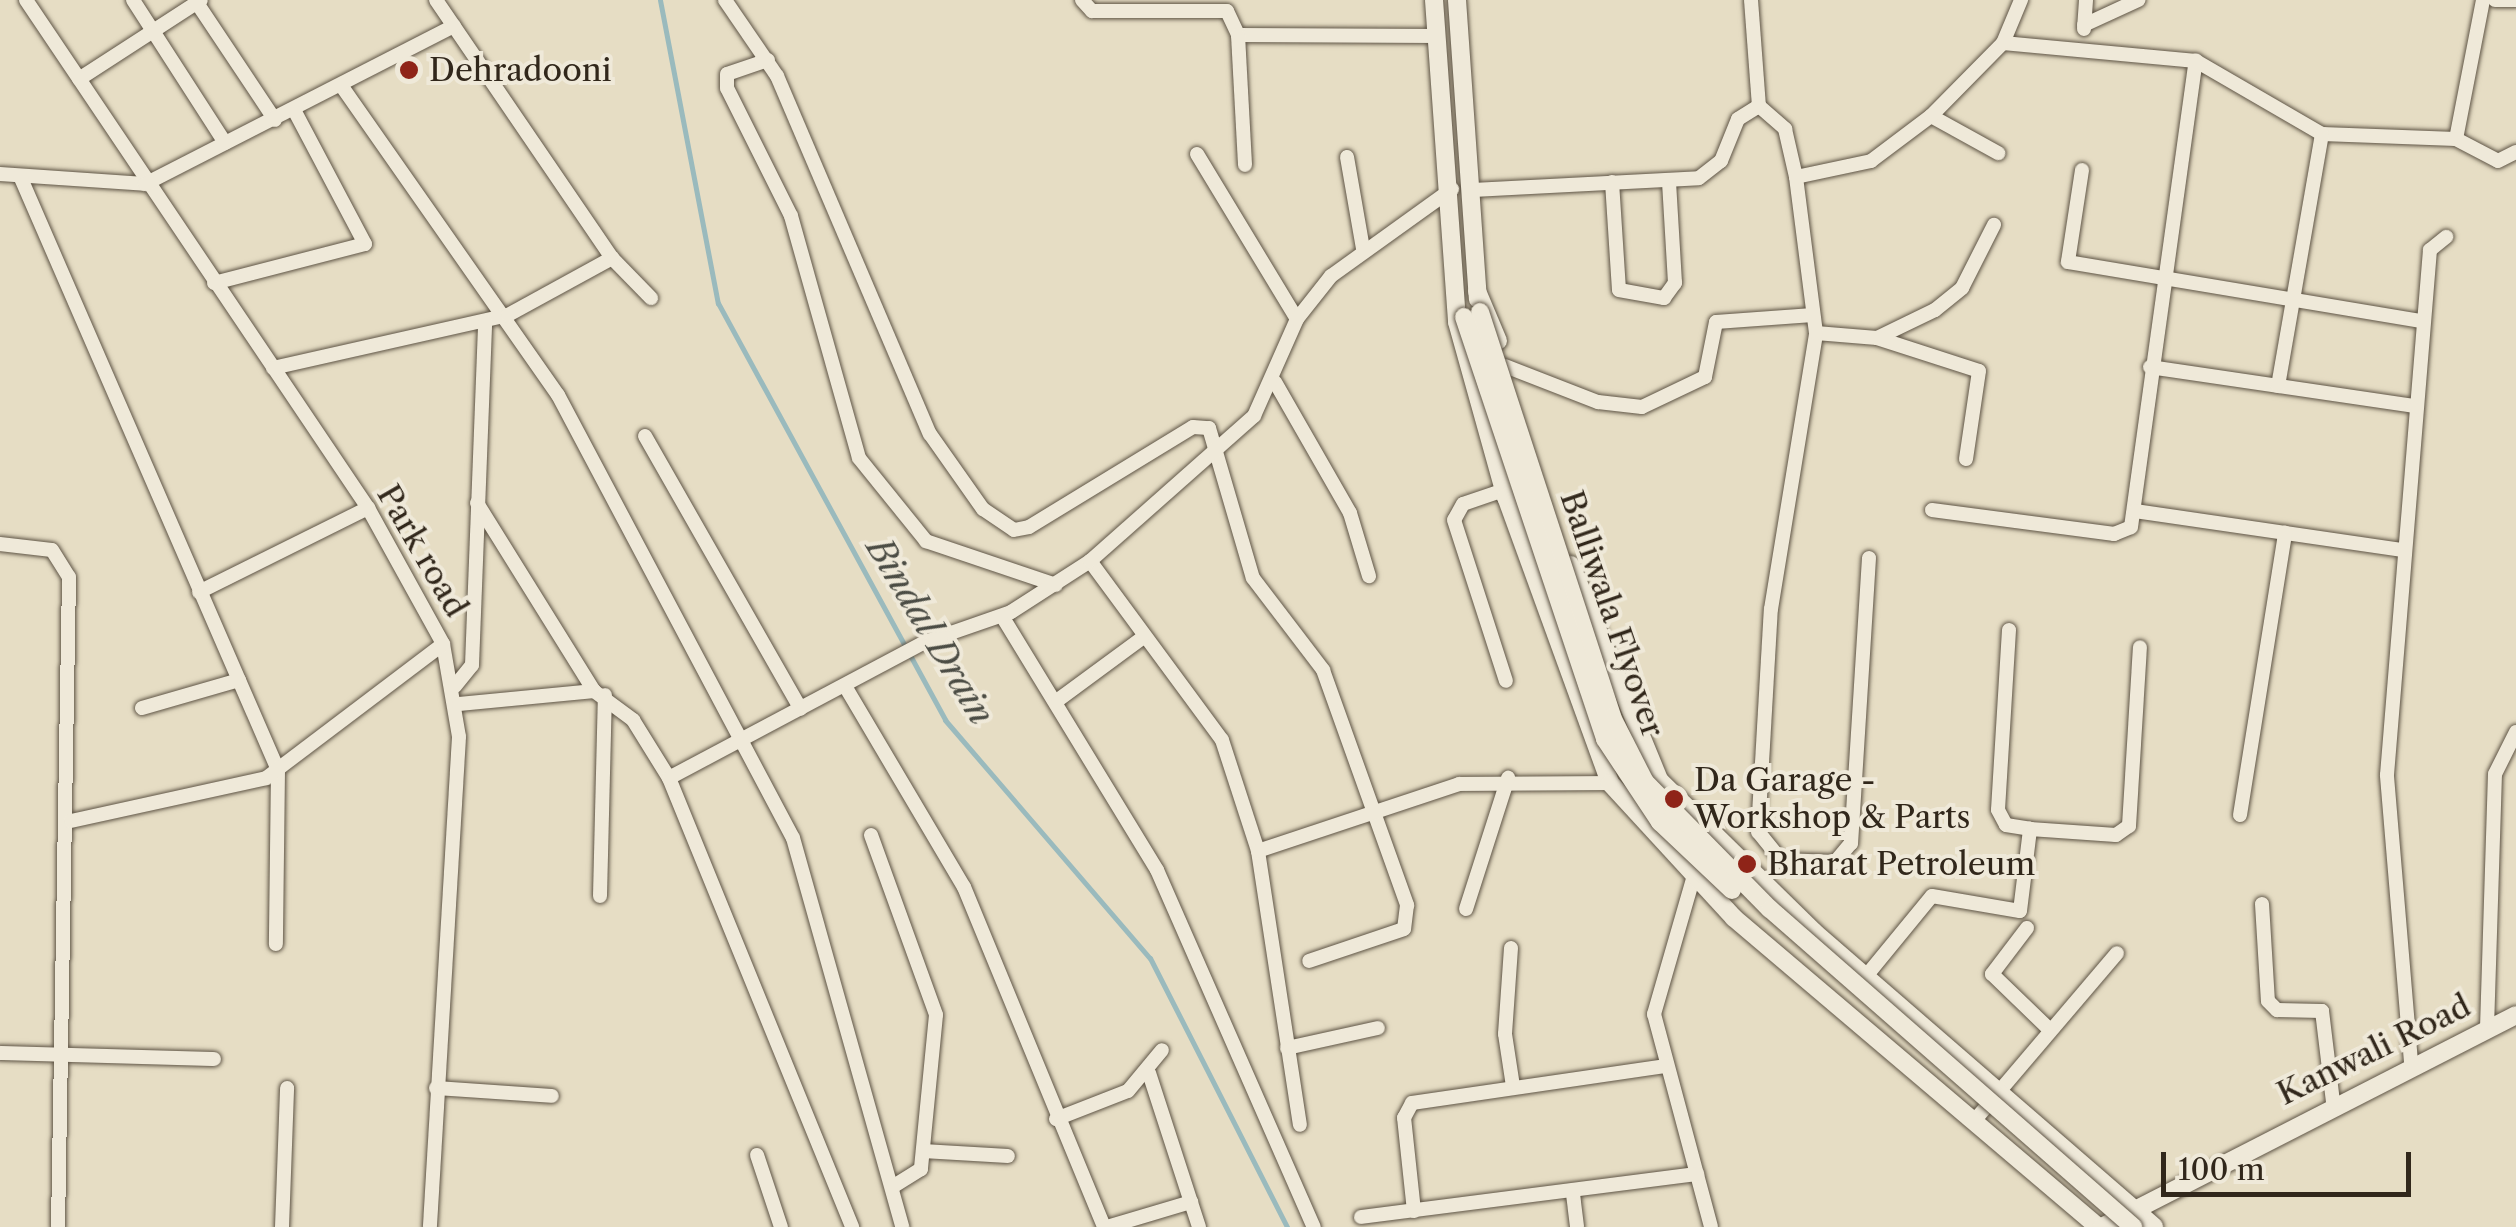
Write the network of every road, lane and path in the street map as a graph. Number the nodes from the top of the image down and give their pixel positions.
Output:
1 (26, 0) edge
2 (134, 0) edge
3 (436, 0) edge
4 (724, 0) edge
5 (1082, 0) edge
6 (1434, 0) edge
7 (1457, 0) edge
8 (1751, 0) edge
9 (2020, 0) edge
10 (2086, 0) edge
11 (2138, 0) edge
12 (2483, 0) edge
13 (2495, 0) edge
14 (2516, 0) edge
15 (198, 1) edge
16 (2084, 25) junction
17 (454, 26) junction
18 (153, 31) junction
19 (1238, 35) junction
20 (1438, 36) junction
21 (2004, 44) junction
22 (2082, 44) junction
23 (768, 60) junction
24 (2196, 61) junction
25 (79, 78) junction
26 (344, 88) junction
27 (1759, 106) junction
28 (295, 112) junction
29 (1931, 116) junction
30 (275, 120) junction
31 (2322, 134) junction
32 (2456, 139) junction
33 (225, 143) junction
34 (2516, 152) edge
35 (1998, 153) dead end
36 (1197, 154) dead end
37 (1347, 157) dead end
38 (1244, 166) dead end
39 (2082, 170) dead end
40 (0, 174) edge
41 (20, 176) junction
42 (1796, 177) junction
43 (1612, 182) junction
44 (1669, 182) junction
45 (145, 184) junction
46 (1453, 188) junction
47 (1473, 190) junction
48 (1994, 226) dead end
49 (2446, 237) dead end
50 (1363, 249) junction
51 (612, 258) junction
52 (2164, 276) junction
53 (214, 283) junction
54 (1468, 292) junction
55 (651, 298) dead end
56 (2290, 298) junction
57 (1472, 314) junction
58 (1813, 315) junction
59 (508, 316) junction
60 (1297, 319) junction
61 (484, 321) junction
62 (2422, 321) junction
63 (1816, 332) junction
64 (1877, 338) junction
65 (1505, 366) junction
66 (2150, 367) junction
67 (274, 368) junction
68 (1275, 382) junction
69 (2278, 386) junction
70 (2415, 406) junction
71 (645, 436) dead end
72 (1216, 445) junction
73 (1966, 460) dead end
74 (1504, 490) junction
75 (477, 503) junction
76 (368, 508) junction
77 (1932, 510) dead end
78 (2134, 511) junction
79 (2285, 533) junction
80 (0, 544) edge
81 (2401, 550) junction
82 (1870, 558) dead end
83 (1090, 561) junction
84 (1369, 576) dead end
85 (1056, 585) junction
86 (199, 592) junction
87 (1002, 616) junction
88 (2009, 630) dead end
89 (1142, 638) junction
90 (443, 644) junction
91 (2140, 647) dead end
92 (239, 680) junction
93 (1506, 680) dead end
94 (455, 686) junction
95 (844, 686) junction
96 (599, 693) junction
97 (1058, 700) junction
98 (459, 704) junction
99 (142, 708) dead end
100 (801, 709) junction
101 (2516, 732) edge
102 (744, 740) junction
103 (278, 770) junction
104 (669, 778) junction
105 (1508, 778) junction
106 (1610, 783) junction
107 (1372, 810) junction
108 (2240, 815) dead end
109 (71, 821) junction
110 (2030, 829) junction
111 (871, 835) dead end
112 (1258, 850) junction
113 (1693, 879) junction
114 (600, 896) dead end
115 (2262, 904) dead end
116 (1466, 908) dead end
117 (2027, 928) dead end
118 (276, 944) dead end
119 (1511, 948) dead end
120 (2117, 953) dead end
121 (1309, 960) dead end
122 (1867, 975) junction
123 (2516, 1015) edge
124 (1378, 1028) dead end
125 (2486, 1028) junction
126 (2049, 1030) junction
127 (1287, 1048) junction
128 (1952, 1049) junction
129 (1162, 1050) dead end
130 (0, 1053) edge
131 (64, 1055) junction
132 (214, 1059) dead end
133 (2412, 1062) junction
134 (1666, 1066) junction
135 (1149, 1073) junction
136 (1924, 1078) junction
137 (1513, 1086) junction
138 (287, 1088) dead end
139 (436, 1088) junction
140 (1997, 1088) junction
141 (552, 1096) dead end
142 (2333, 1102) junction
143 (1056, 1119) junction
144 (1974, 1120) junction
145 (1300, 1124) dead end
146 (923, 1152) junction
147 (758, 1154) dead end
148 (1008, 1156) dead end
149 (1697, 1174) junction
150 (892, 1187) junction
151 (1573, 1194) junction
152 (1190, 1202) junction
153 (1414, 1211) junction
154 (1361, 1217) dead end
155 (2132, 1218) edge
156 (58, 1227) edge
157 (282, 1227) edge
158 (430, 1227) edge
159 (780, 1227) edge
160 (852, 1227) edge
161 (902, 1227) edge
162 (1106, 1227) edge
163 (1199, 1227) edge
164 (1314, 1227) edge
165 (1577, 1227) edge
166 (1710, 1227) edge
167 (2100, 1227) edge
168 (2118, 1227) edge
169 (2154, 1227) edge

1 - 25 street, Park road
2 - 18 street
3 - 17 street
4 - 23 street
5 - 19 street
6 - 20 street
7 - 47 street
8 - 27 street
9 - 21 street
10 - 16 street
11 - 16 street
12 - 32 street
13 - 14 street
15 - 18 street
15 - 30 street
16 - 22 street
17 - 26 street
17 - 51 street
18 - 25 street
18 - 33 street
19 - 20 street
19 - 38 street
20 - 46 street
21 - 22 street
21 - 29 street
22 - 24 street
23 - 72 street
23 - 85 street
24 - 31 street
24 - 52 street
25 - 45 street, Park road
26 - 28 street
26 - 59 street
27 - 42 street
27 - 44 street
28 - 30 street
28 - 53 street
29 - 35 street
29 - 42 street
30 - 33 street
31 - 32 street
31 - 56 street
32 - 34 street
33 - 45 street
36 - 60 street
37 - 50 street
39 - 52 street
40 - 41 street
41 - 45 street
41 - 86 street
42 - 58 street
43 - 44 street
43 - 44 street
43 - 47 street
45 - 53 street, Park road
46 - 50 street
46 - 54 street
47 - 54 street
48 - 64 street
49 - 62 street
50 - 60 street
51 - 55 street
51 - 59 street
52 - 56 street
52 - 66 street
53 - 67 street, Park road
54 - 57 street, Balliwala Flyover
54 - 65 street
54 - 74 street
56 - 62 street
56 - 69 street
57 - 155 street, Balliwala Flyover, bridge
57 - 168 street, Balliwala Flyover, bridge
58 - 63 street
58 - 65 street
59 - 61 street
59 - 102 street
60 - 68 street
61 - 67 street
61 - 75 street
62 - 70 street
63 - 64 street
63 - 82 street
64 - 73 street
65 - 122 street
66 - 69 street
66 - 78 street
67 - 76 street, Park road
68 - 72 street
68 - 84 street
69 - 70 street
70 - 81 street
71 - 100 street
72 - 83 street
72 - 107 street
74 - 93 street
74 - 106 street
75 - 94 street
75 - 96 street
76 - 86 street
76 - 90 street, Park road
77 - 78 street
78 - 79 street
79 - 81 street
79 - 108 street
80 - 109 street
81 - 133 street
83 - 85 street
83 - 89 street
85 - 87 street
86 - 92 street
87 - 95 street
87 - 97 street
88 - 110 street
89 - 97 street
89 - 112 street
90 - 94 street, Park road
90 - 103 street
91 - 110 street
92 - 99 street
92 - 103 street
94 - 98 street, Park road
95 - 100 street
95 - 143 street
96 - 98 street
96 - 104 street
96 - 114 street
97 - 164 street
98 - 139 street, Park road
100 - 102 street
101 - 125 street
102 - 104 street
102 - 150 street
103 - 109 street
103 - 118 street
104 - 160 street
105 - 106 street
105 - 107 street
105 - 116 street
106 - 113 street
107 - 112 street
107 - 121 street
109 - 131 street
110 - 122 street
111 - 146 street
112 - 127 street
113 - 134 street
113 - 136 street
115 - 142 street
117 - 126 street
119 - 137 street
120 - 126 street
122 - 128 street
123 - 125 street, Kanwali Road
124 - 127 street
125 - 133 street, Kanwali Road
126 - 140 street
127 - 145 street
128 - 136 street
128 - 140 street
129 - 135 street
130 - 131 street
131 - 132 street
131 - 156 street
133 - 142 street, Kanwali Road
134 - 137 street
134 - 149 street
135 - 143 street
135 - 152 street
136 - 144 street
137 - 153 street
138 - 157 street
139 - 141 street
139 - 158 street, Park road
140 - 144 street
140 - 155 street
142 - 155 street, Kanwali Road
143 - 162 street
144 - 167 street
146 - 148 street
146 - 150 street
147 - 159 street
149 - 151 street
149 - 166 street
150 - 161 street
151 - 153 street
151 - 165 street
152 - 162 street
152 - 163 street
153 - 154 street
155 - 167 street, Kanwali Road
155 - 169 street

